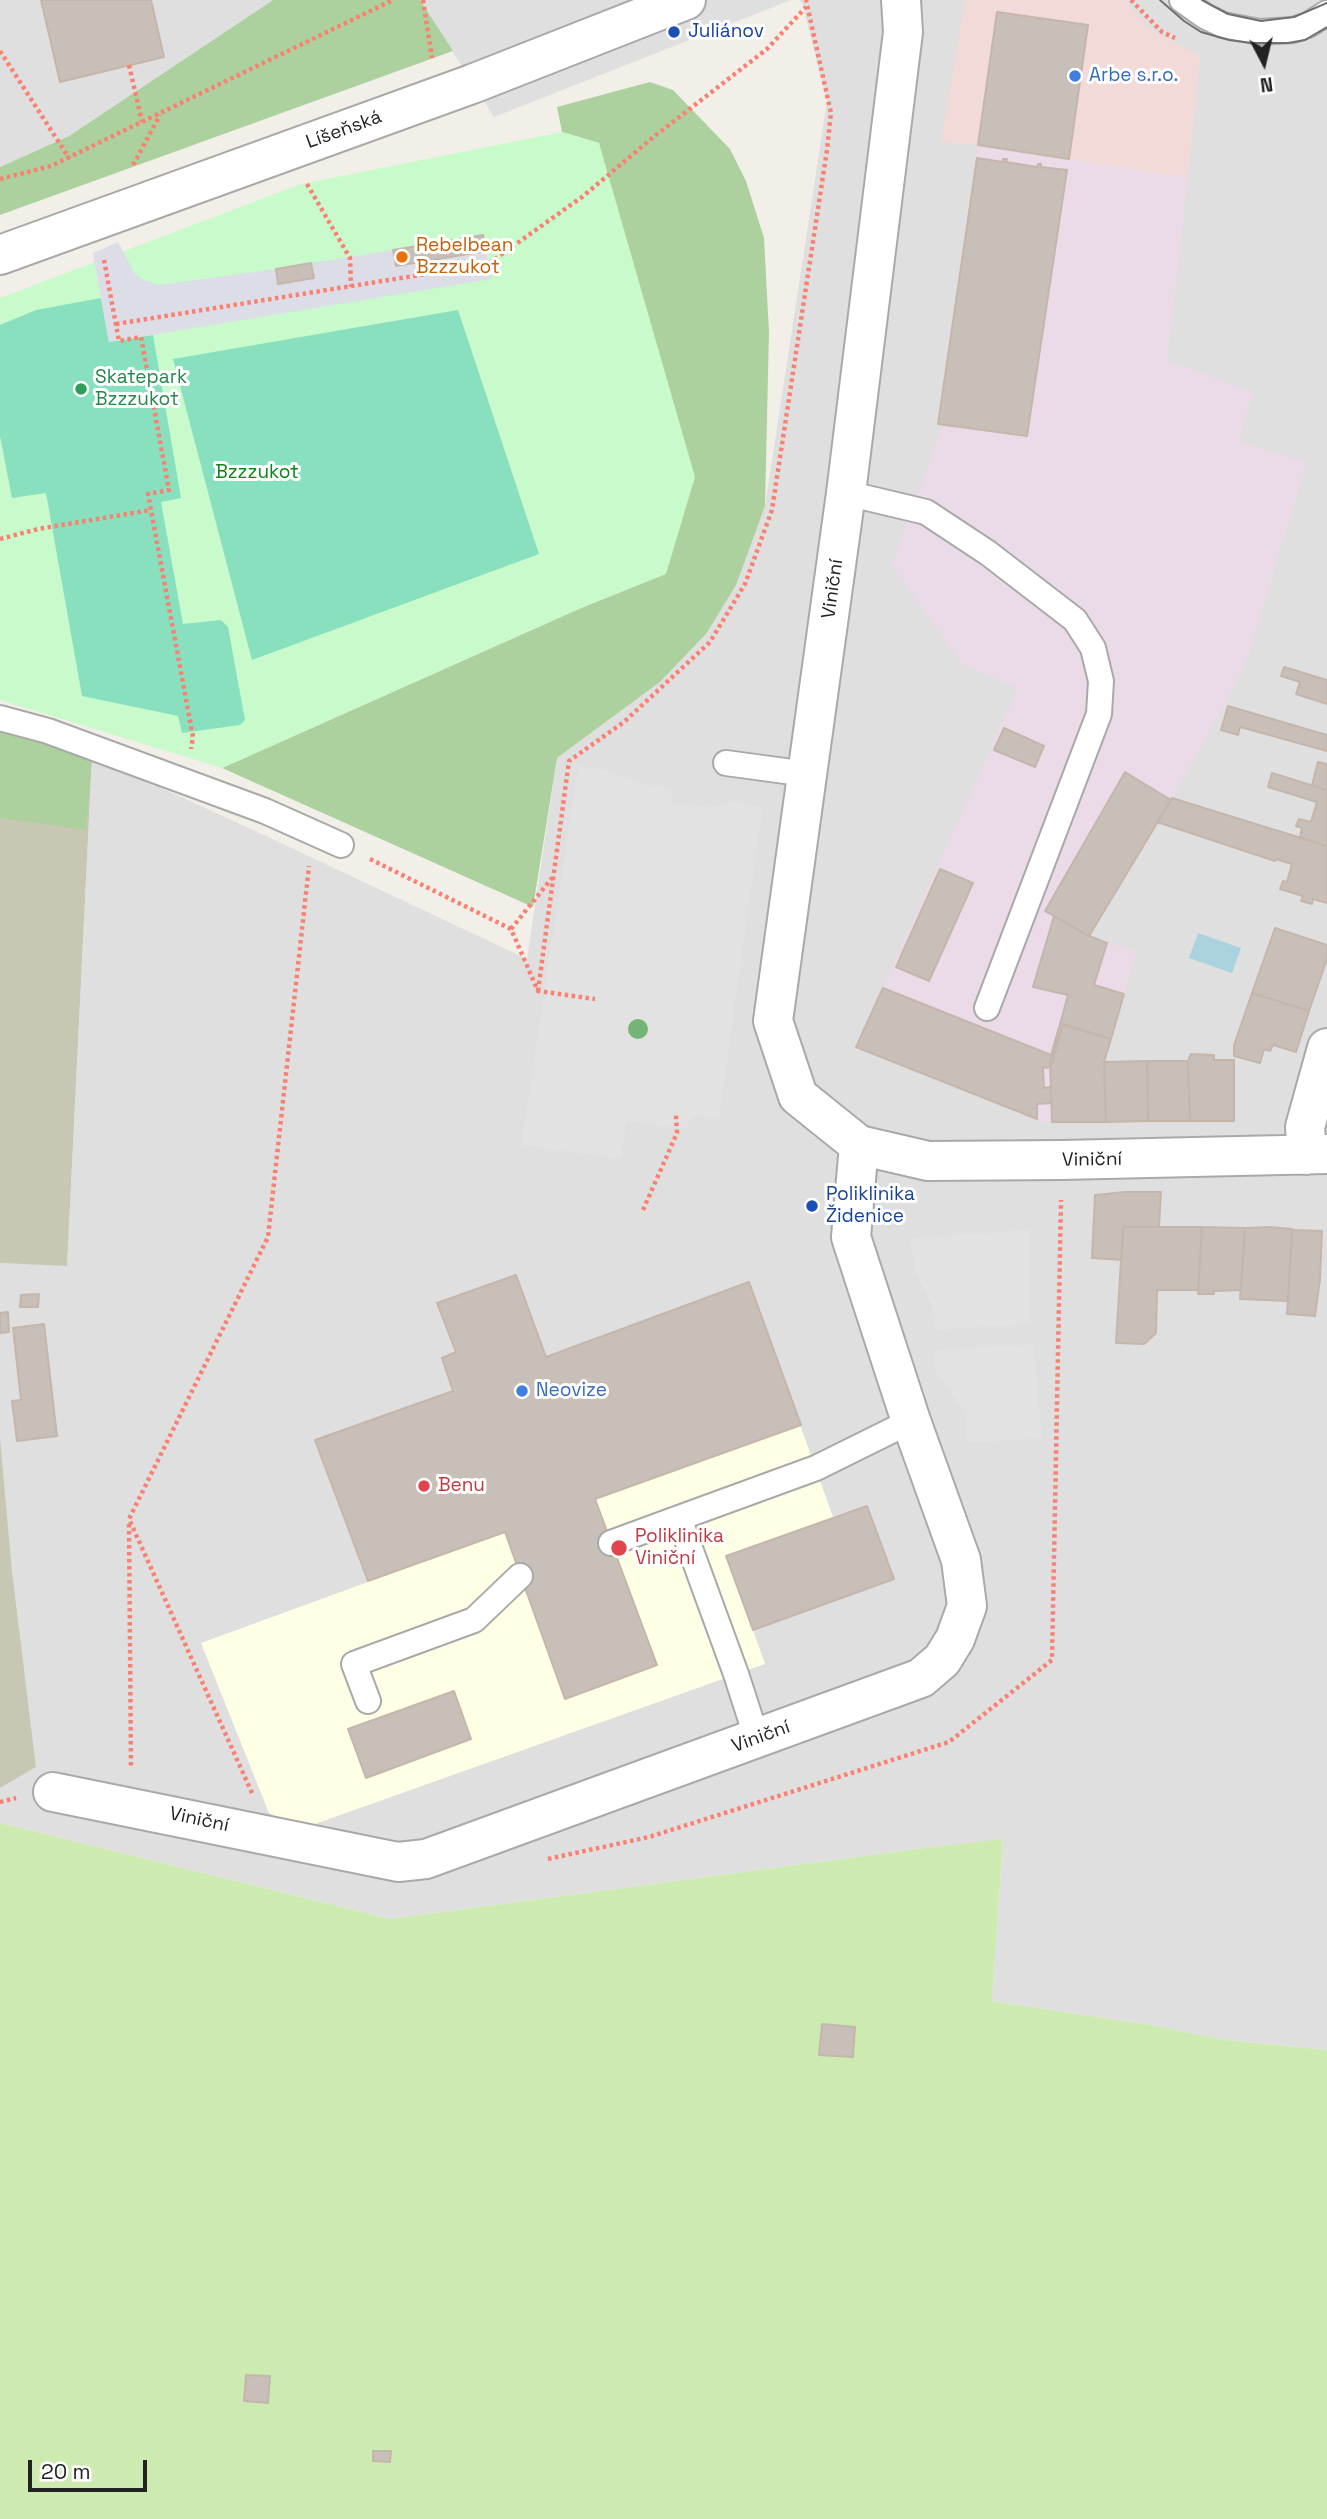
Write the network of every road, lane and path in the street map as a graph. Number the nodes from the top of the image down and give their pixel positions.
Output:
1 (393, 0) edge
2 (423, 0) edge
3 (686, 0) edge
4 (806, 0) edge
5 (901, 0) edge
6 (1182, 0) edge
7 (806, 7) junction
8 (1327, 13) edge
9 (0, 51) edge
10 (432, 53) dead end
11 (129, 65) dead end
12 (142, 122) junction
13 (69, 158) junction
14 (303, 177) dead end
15 (0, 179) edge
16 (102, 249) dead end
17 (0, 255) edge
18 (351, 287) junction
19 (116, 324) junction
20 (846, 493) junction
21 (151, 510) junction
22 (0, 538) edge
23 (0, 718) edge
24 (726, 764) dead end
25 (807, 774) junction
26 (187, 782) junction
27 (312, 832) junction
28 (341, 845) joint
29 (553, 876) junction
30 (511, 929) junction
31 (538, 991) junction
32 (595, 999) dead end
33 (987, 1008) dead end
34 (1327, 1048) edge
35 (676, 1115) dead end
36 (859, 1145) junction
37 (1317, 1154) edge
38 (1062, 1160) junction
39 (643, 1210) dead end
40 (911, 1421) junction
41 (679, 1518) junction
42 (129, 1519) junction
43 (611, 1543) dead end
44 (520, 1576) dead end
45 (368, 1701) dead end
46 (757, 1739) junction
47 (52, 1792) dead end
48 (131, 1807) junction
49 (271, 1835) junction
50 (541, 1861) dead end

1 - 12 path
2 - 10 path
3 - 17 street, Líšeňská
4 - 7 path
5 - 20 street, Viniční
6 - 8 lane
7 - 18 path
7 - 29 path
9 - 13 path
11 - 12 path
12 - 13 path
13 - 15 path
14 - 18 path
16 - 19 path
18 - 19 path
19 - 21 path
20 - 25 street, Viniční
20 - 33 lane
21 - 22 path
21 - 26 path
23 - 26 lane
24 - 25 lane
25 - 36 street, Viniční
26 - 27 lane
27 - 28 lane
27 - 42 path
28 - 30 path
29 - 30 path
29 - 31 path
30 - 31 path
31 - 32 path
34 - 37 street
35 - 39 path
36 - 38 street, Viniční
36 - 40 street, Viniční
37 - 38 street, Viniční
38 - 50 path
40 - 41 lane
40 - 46 street, Viniční
41 - 43 lane
41 - 46 lane
42 - 48 path
42 - 49 path
44 - 45 lane
46 - 49 street, Viniční
47 - 48 street, Viniční
48 - 49 street, Viniční

